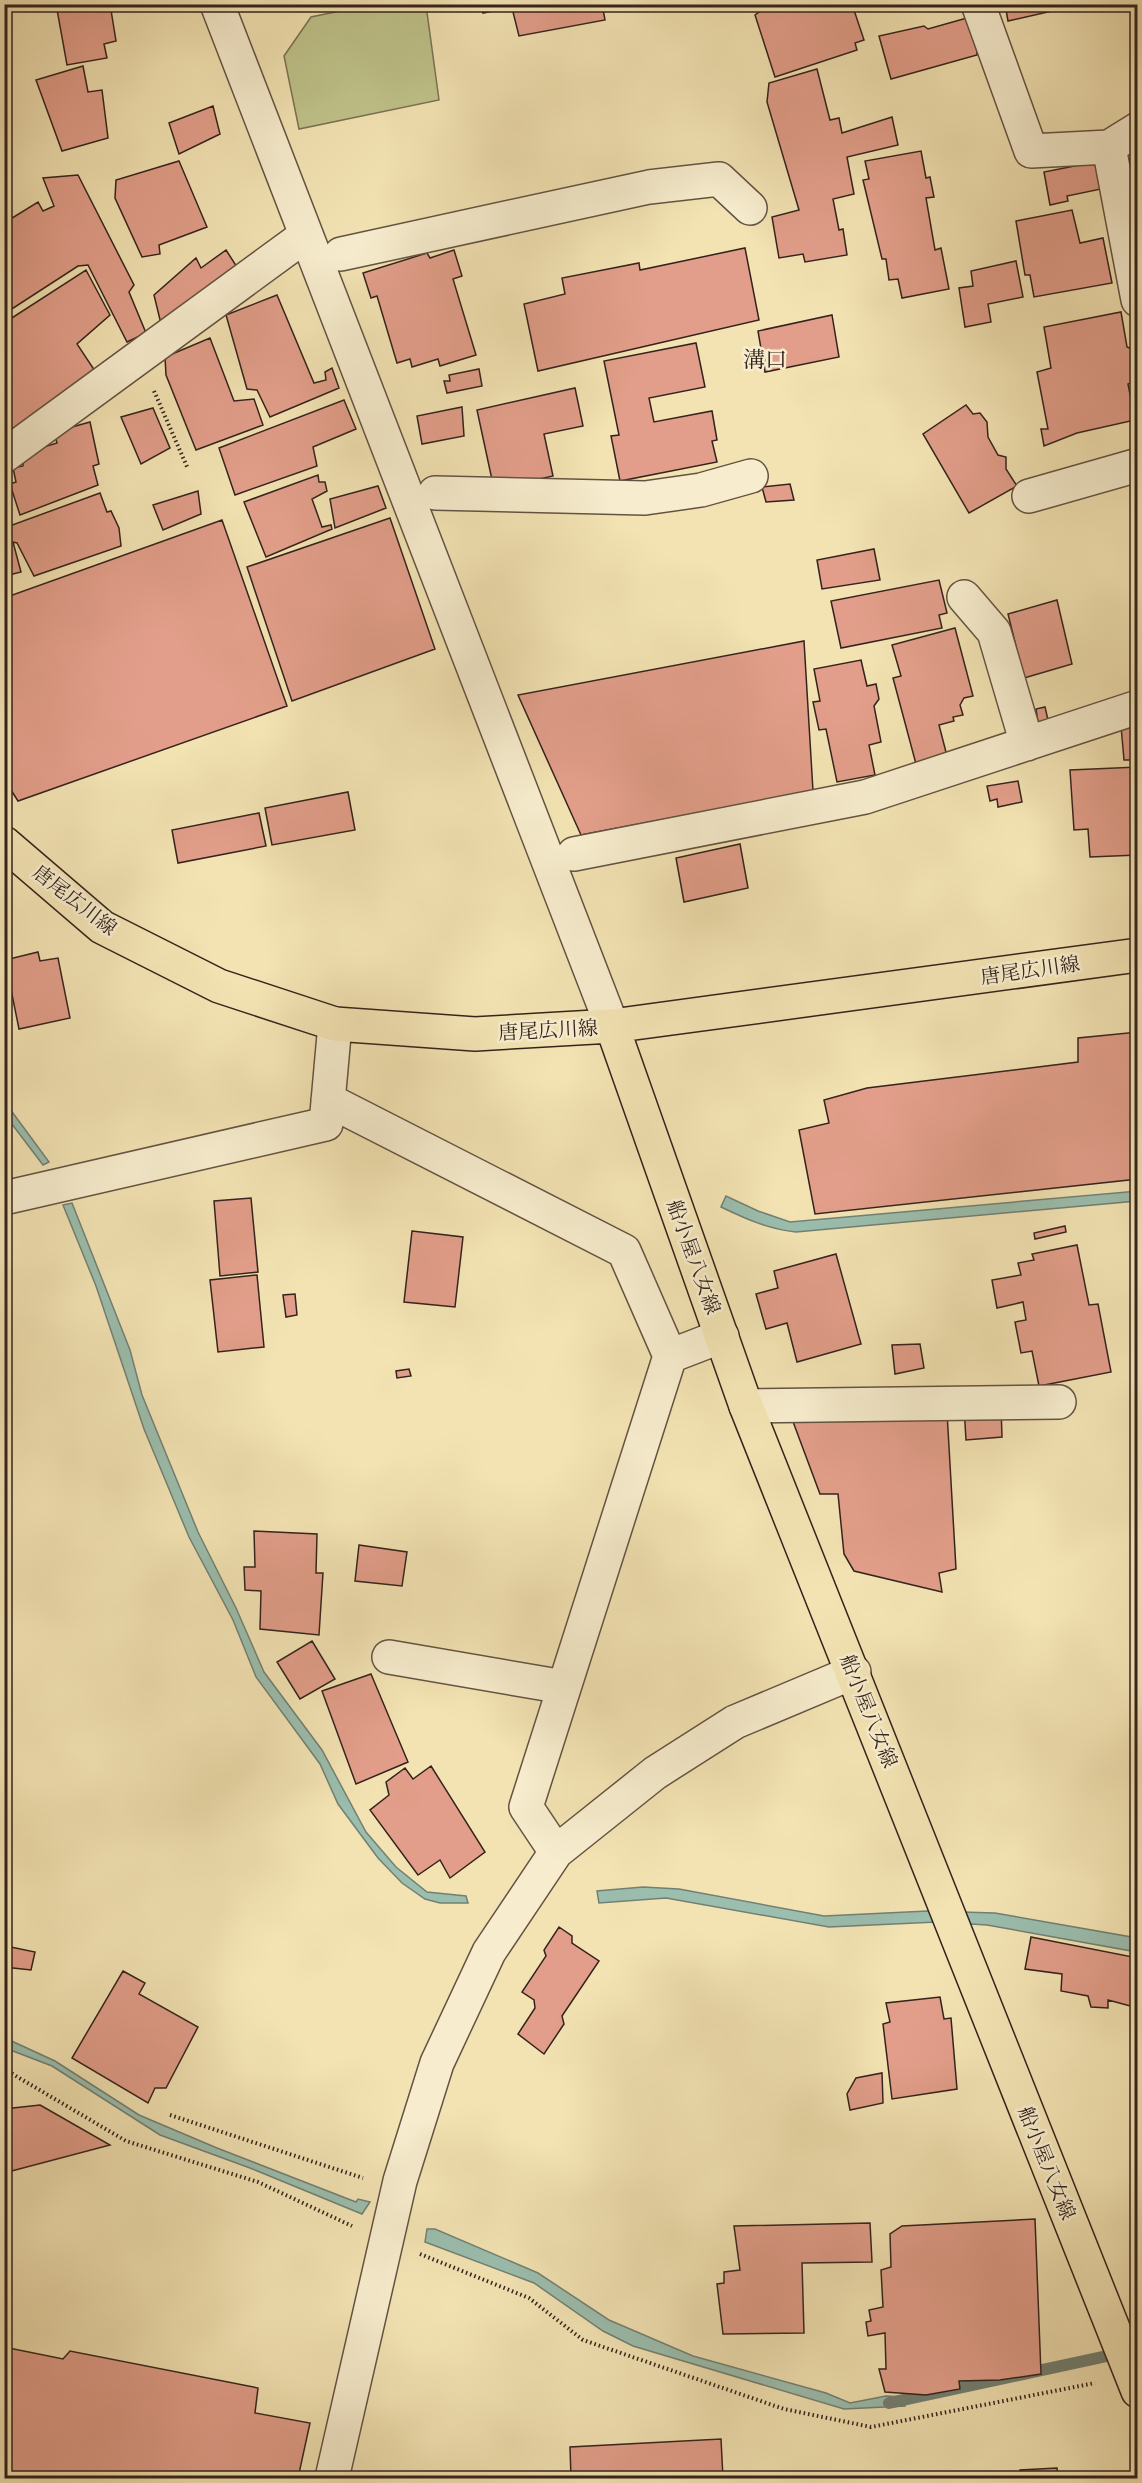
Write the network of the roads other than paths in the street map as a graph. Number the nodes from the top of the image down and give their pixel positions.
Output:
1 (217, 4) edge
2 (978, 4) edge
3 (1137, 129) edge
4 (1109, 147) junction
5 (750, 208) dead end
6 (306, 235) junction
7 (341, 254) dead end
8 (1137, 300) edge
9 (4, 456) edge
10 (1137, 465) edge
11 (751, 476) dead end
12 (435, 493) dead end
13 (1029, 496) dead end
14 (964, 597) dead end
15 (1137, 707) edge
16 (1027, 744) junction
17 (4, 843) edge
18 (574, 854) dead end
19 (1137, 955) edge
20 (335, 1024) junction
21 (612, 1026) junction
22 (328, 1100) junction
23 (4, 1198) edge
24 (722, 1336) junction
25 (670, 1356) junction
26 (1059, 1402) dead end
27 (746, 1406) junction
28 (389, 1658) dead end
29 (854, 1672) junction
30 (564, 1687) junction
31 (556, 1852) junction
32 (1134, 2384) edge
33 (332, 2478) edge

1 - 6 street
2 - 4 street
3 - 4 street
4 - 8 street
5 - 7 street
6 - 9 street
6 - 21 street
10 - 13 street
11 - 12 street
14 - 16 street
15 - 16 street
16 - 18 street
17 - 20 main road, 唐尾広川線
19 - 21 main road, 唐尾広川線
20 - 21 main road, 唐尾広川線
20 - 22 street
21 - 24 main road, 船小屋八女線
22 - 23 street
22 - 25 street
24 - 25 street
24 - 27 main road, 船小屋八女線
25 - 30 street
26 - 27 street
27 - 29 main road, 船小屋八女線
28 - 30 street
29 - 31 street
29 - 32 main road, 船小屋八女線
30 - 31 street
31 - 33 street

